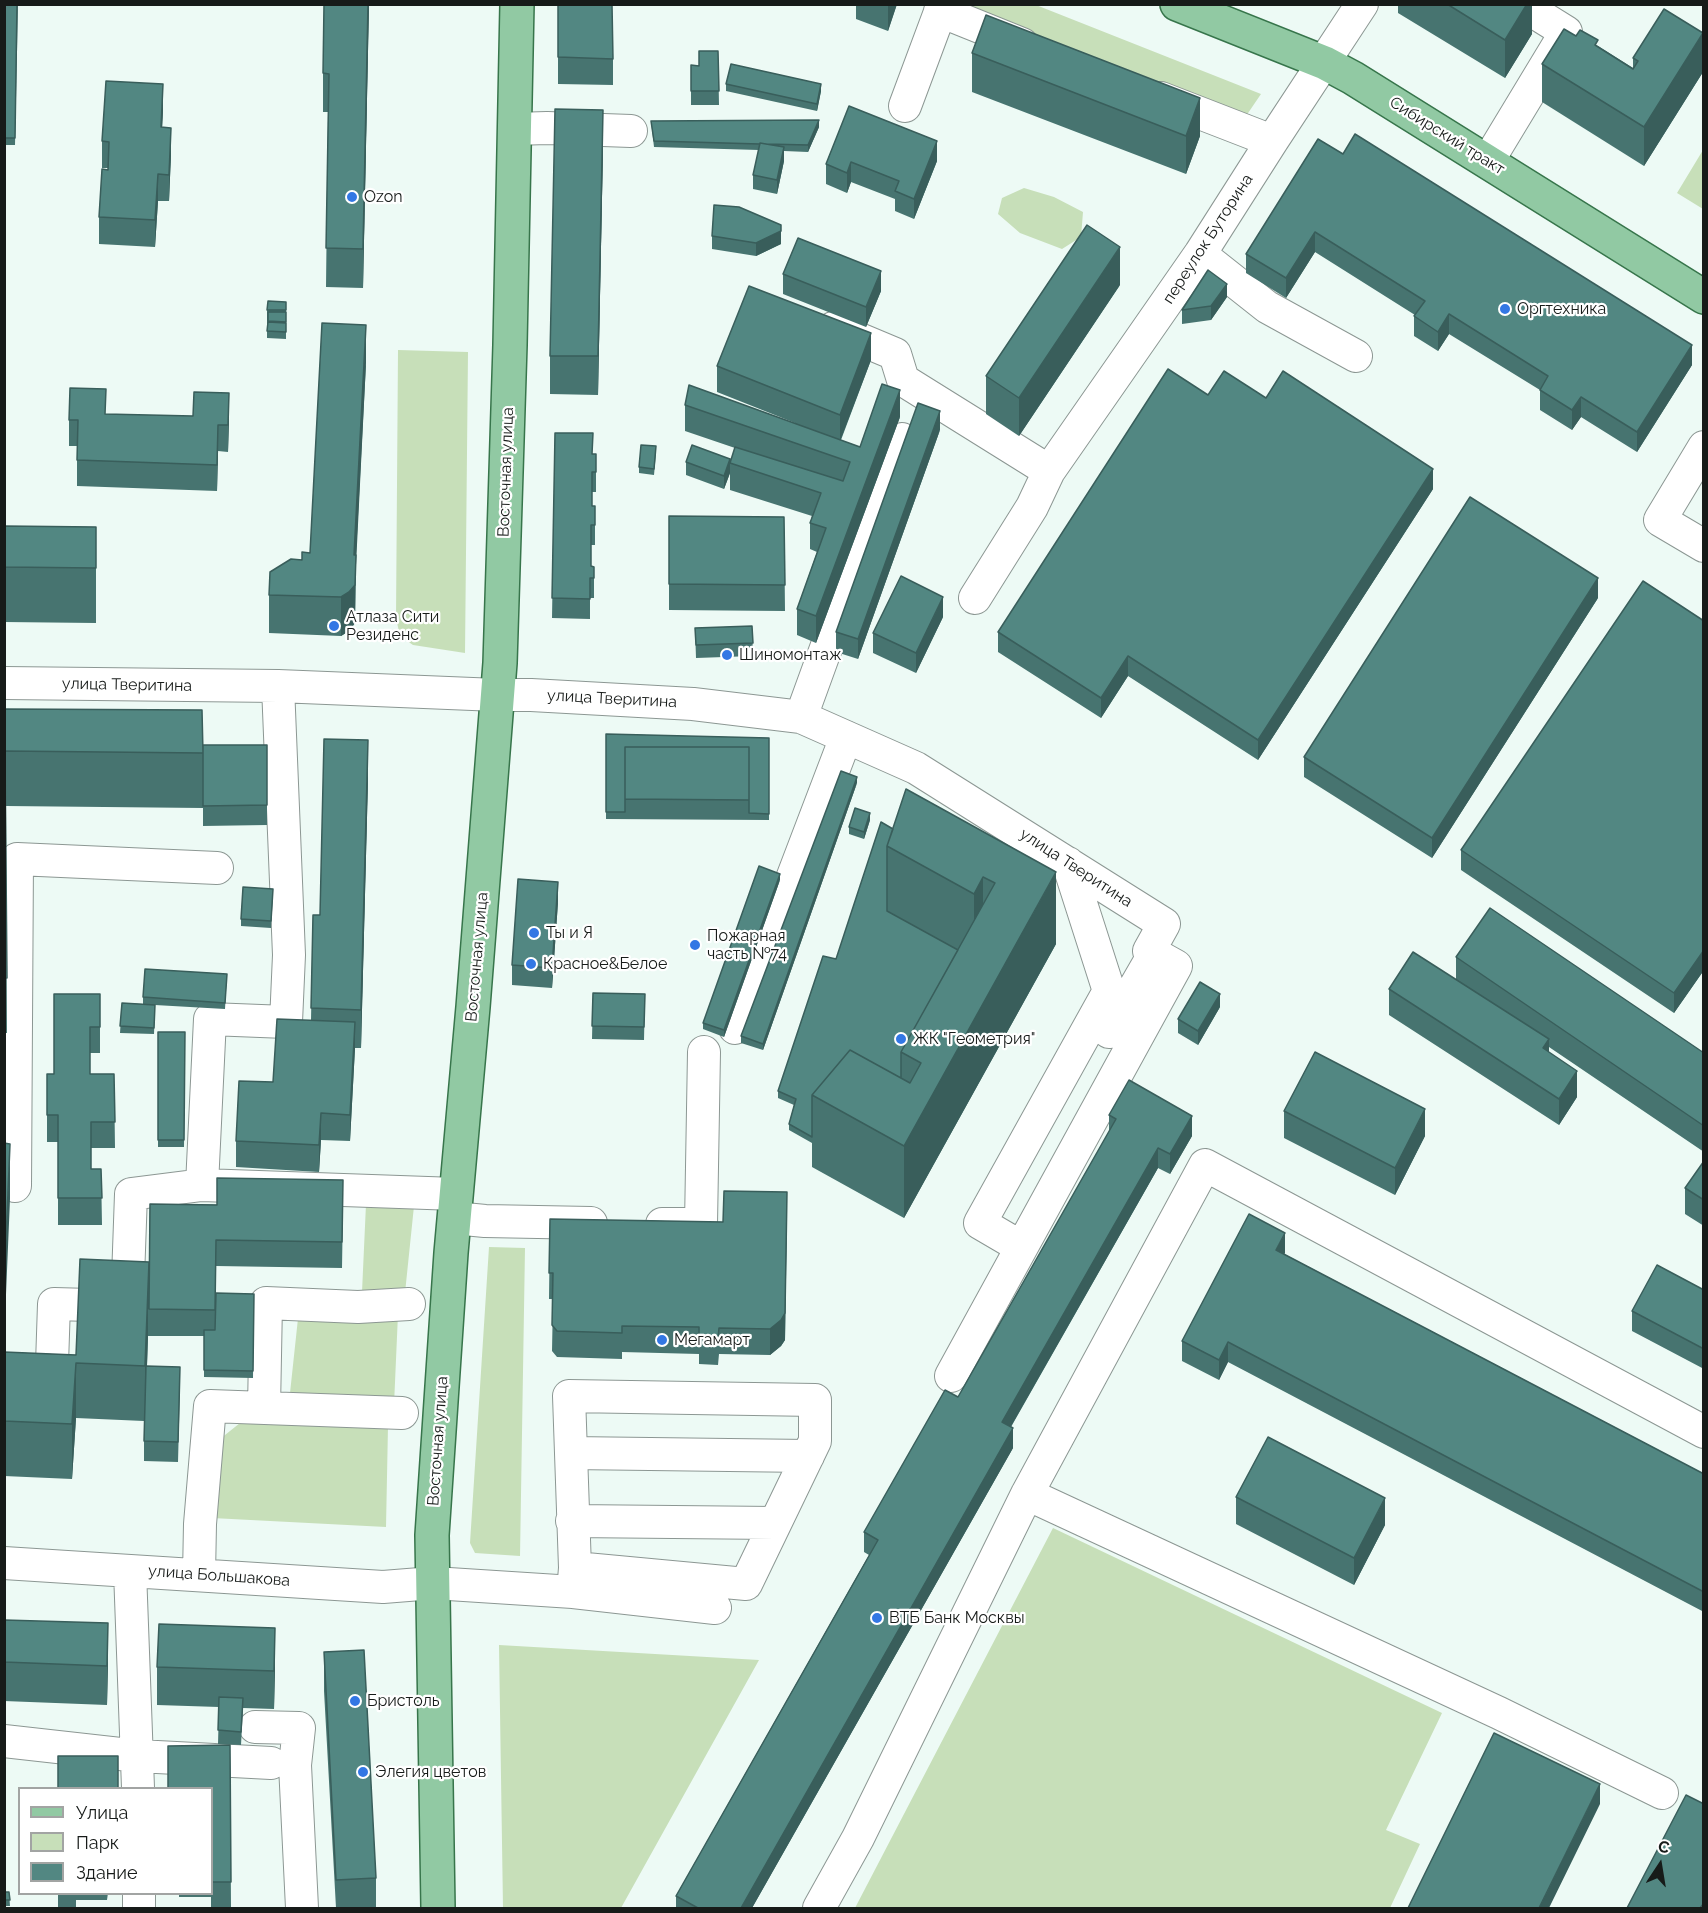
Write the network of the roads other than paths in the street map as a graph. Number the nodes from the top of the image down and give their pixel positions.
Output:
1 (517, 4) edge
2 (1177, 4) edge
3 (1362, 4) edge
4 (1521, 4) edge
5 (941, 8) edge
6 (1049, 54) edge
7 (1325, 63) junction
8 (1137, 88) edge
9 (904, 106) dead end
10 (514, 129) junction
11 (631, 131) dead end
12 (1272, 141) junction
13 (1488, 161) junction
14 (1200, 254) junction
15 (1704, 297) edge
16 (808, 318) edge
17 (1356, 356) dead end
18 (902, 439) edge
19 (1704, 447) edge
20 (1049, 471) junction
21 (1704, 546) edge
22 (975, 598) dead end
23 (4, 683) edge
24 (278, 686) junction
25 (497, 695) junction
26 (801, 717) junction
27 (846, 737) junction
28 (1068, 863) junction
29 (217, 868) dead end
30 (1154, 954) junction
31 (735, 1028) dead end
32 (704, 1052) dead end
33 (1068, 1066) junction
34 (10, 1104) edge
35 (202, 1185) junction
36 (15, 1186) dead end
37 (455, 1206) junction
38 (1021, 1247) junction
39 (409, 1304) dead end
40 (951, 1376) dead end
41 (51, 1394) edge
42 (264, 1408) junction
43 (402, 1413) dead end
44 (1704, 1432) edge
45 (571, 1453) junction
46 (808, 1456) junction
47 (1027, 1494) junction
48 (572, 1521) junction
49 (775, 1523) junction
50 (4, 1563) edge
51 (130, 1571) junction
52 (200, 1575) junction
53 (574, 1580) junction
54 (433, 1583) junction
55 (715, 1608) dead end
56 (255, 1727) dead end
57 (4, 1741) edge
58 (138, 1756) junction
59 (271, 1763) dead end
60 (138, 1787) edge
61 (1662, 1793) dead end
62 (302, 1908) edge
63 (438, 1908) edge
64 (819, 1908) edge

1 - 10 main road, Восточная улица
2 - 7 main road, Сибирский тракт
3 - 7 street, переулок Буторина
4 - 13 street
5 - 6 street
5 - 9 street
7 - 12 street, переулок Буторина
7 - 13 main road, Сибирский тракт
8 - 12 street
10 - 11 street
10 - 25 main road, Восточная улица
12 - 14 street, переулок Буторина
13 - 15 main road, Сибирский тракт
14 - 17 street
14 - 20 street, переулок Буторина
16 - 20 street
18 - 26 street
19 - 21 street
20 - 22 street, переулок Буторина
23 - 24 street, улица Тверитина
24 - 25 street, улица Тверитина
24 - 35 street
25 - 26 street, улица Тверитина
25 - 37 main road, Восточная улица
26 - 27 street, улица Тверитина
27 - 28 street, улица Тверитина
27 - 31 street
28 - 30 street, улица Тверитина
28 - 33 street
29 - 34 street
30 - 33 street
30 - 38 street
32 - 37 street
33 - 38 street
34 - 36 street
35 - 37 street
35 - 41 street
37 - 54 main road, Восточная улица
38 - 40 street
39 - 42 street
42 - 43 street
42 - 52 street
44 - 47 street
45 - 46 street
45 - 46 street
45 - 48 street
46 - 49 street
47 - 61 street
47 - 64 street
48 - 49 street
48 - 53 street
49 - 53 street
50 - 51 street, улица Большакова
51 - 52 street, улица Большакова
51 - 58 street
52 - 54 street, улица Большакова
53 - 54 street, улица Большакова
53 - 55 street
54 - 63 main road, Восточная улица
56 - 62 street
57 - 58 street
58 - 59 street
58 - 60 street

